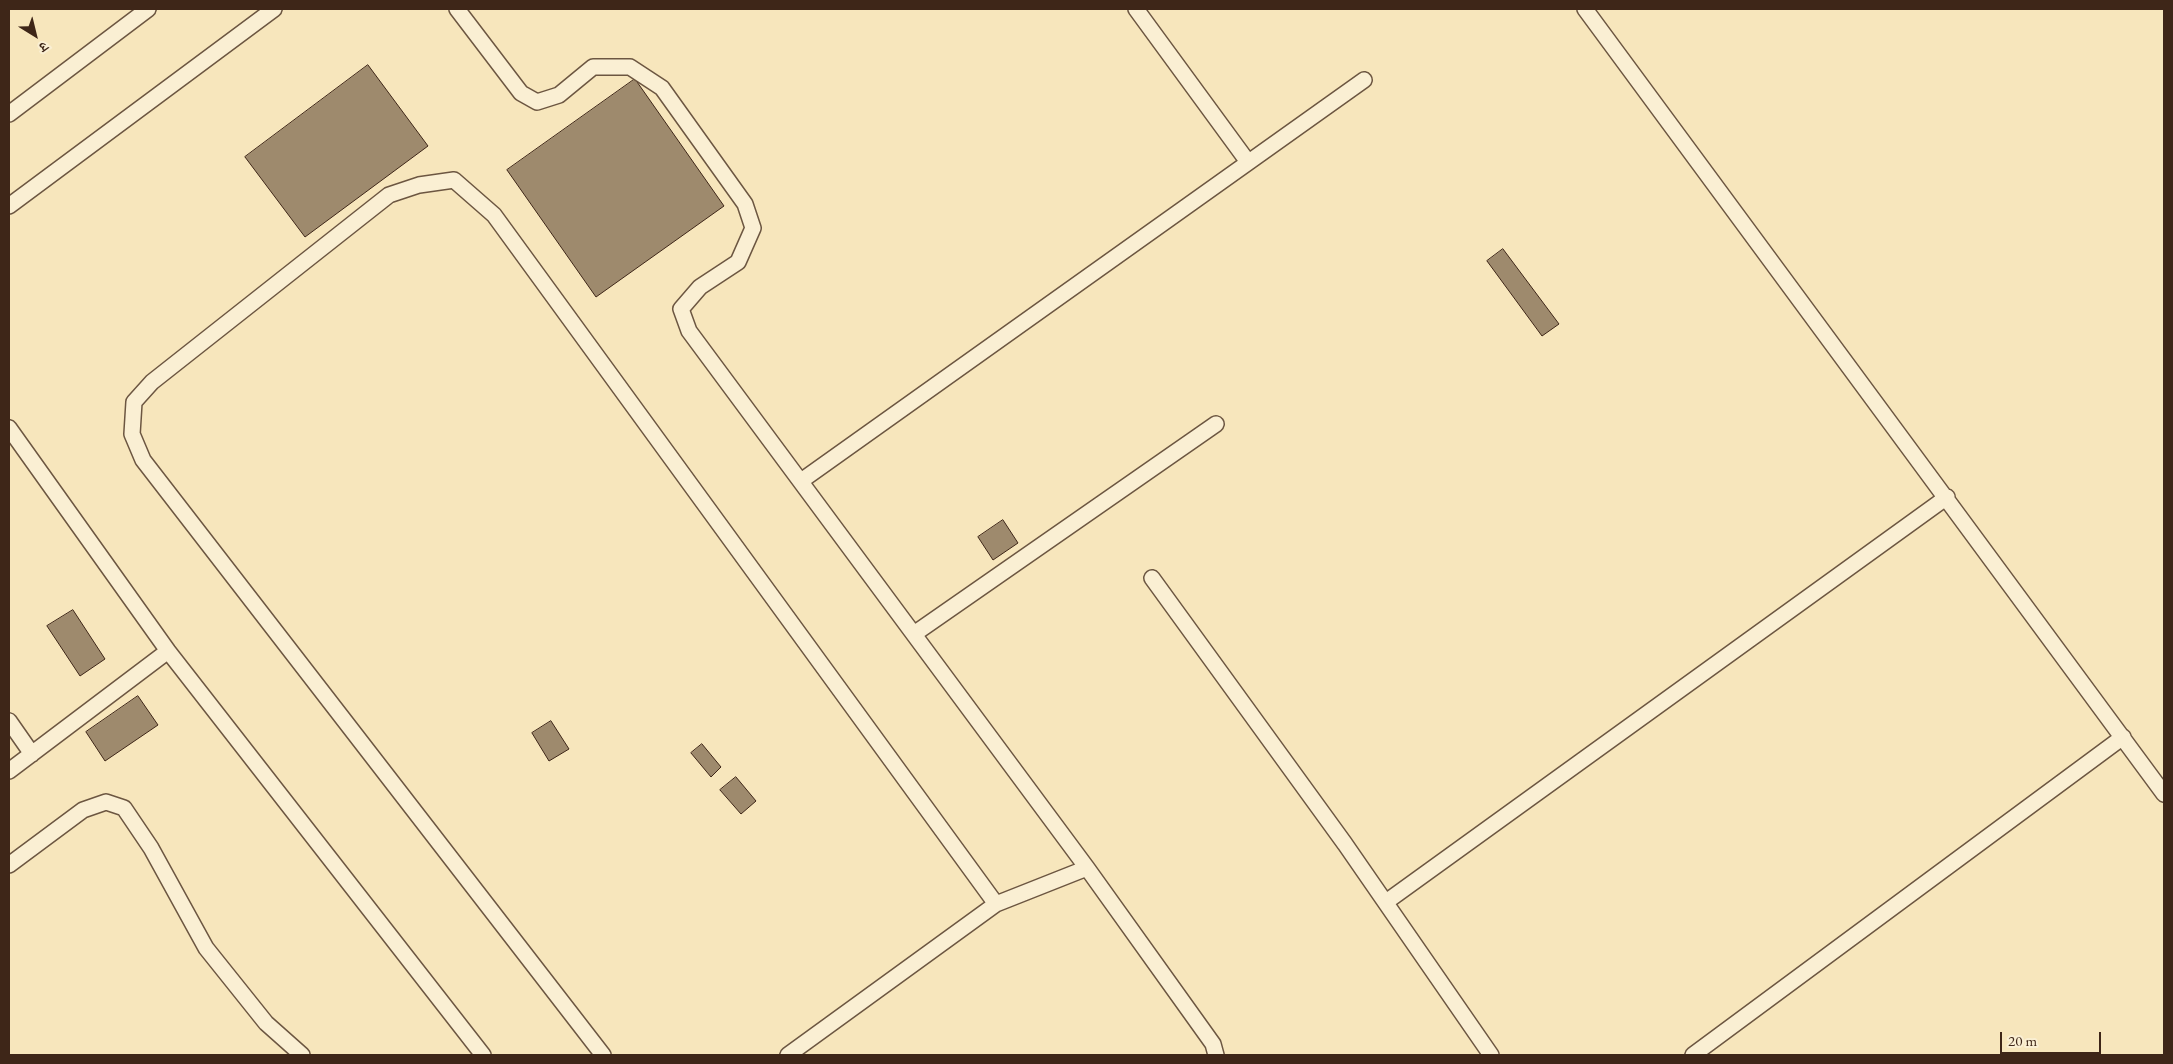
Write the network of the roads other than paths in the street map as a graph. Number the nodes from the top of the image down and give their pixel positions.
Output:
1 (148, 9) edge
2 (274, 9) edge
3 (457, 9) edge
4 (1136, 9) edge
5 (1585, 9) edge
6 (1364, 80) dead end
7 (9, 114) edge
8 (1248, 162) junction
9 (9, 206) edge
10 (1216, 424) dead end
11 (9, 428) edge
12 (801, 480) junction
13 (1947, 497) junction
14 (1152, 578) dead end
15 (914, 634) junction
16 (168, 651) junction
17 (9, 720) edge
18 (2123, 737) junction
19 (32, 754) junction
20 (9, 771) edge
21 (2164, 794) edge
22 (9, 865) edge
23 (1087, 868) junction
24 (1386, 902) junction
25 (996, 904) junction
26 (302, 1055) edge
27 (483, 1055) edge
28 (603, 1055) edge
29 (788, 1055) edge
30 (1216, 1055) edge
31 (1491, 1055) edge
32 (1693, 1055) edge

1 - 7 lane
2 - 9 lane
3 - 12 lane
4 - 8 lane
5 - 13 lane
6 - 8 lane
8 - 12 lane
10 - 15 lane
11 - 16 lane
12 - 15 lane
13 - 18 lane
13 - 24 lane
14 - 24 lane
15 - 23 lane
16 - 19 lane
16 - 27 lane
17 - 19 lane
18 - 21 lane
18 - 32 lane
19 - 20 lane
22 - 26 lane
23 - 25 lane
23 - 30 lane
24 - 31 lane
25 - 28 lane
25 - 29 lane

